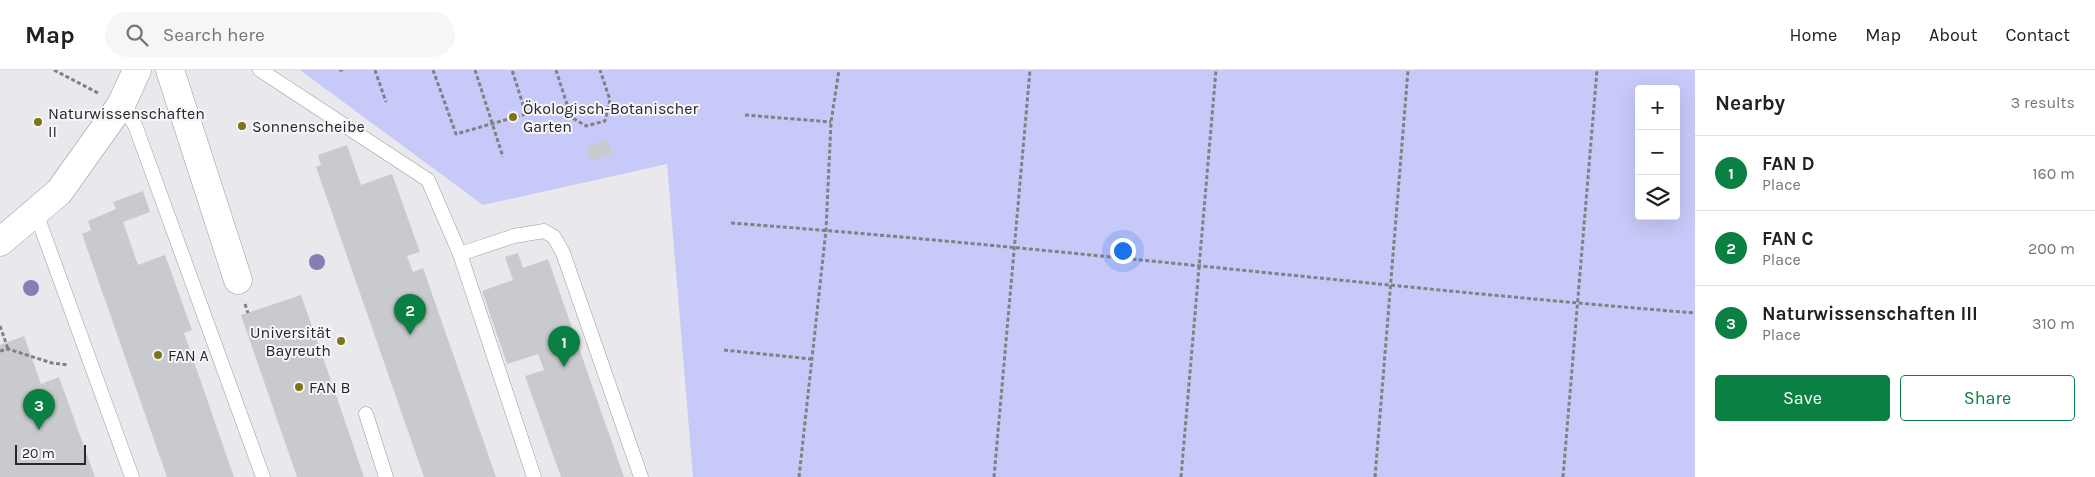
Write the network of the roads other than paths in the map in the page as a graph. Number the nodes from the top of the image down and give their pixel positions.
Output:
1 (137, 70) edge
2 (170, 70) edge
3 (260, 70) edge
4 (121, 105) junction
5 (36, 213) junction
6 (0, 242) edge
7 (460, 254) junction
8 (238, 280) dead end
9 (366, 414) dead end
10 (132, 477) edge
11 (262, 477) edge
12 (386, 477) edge
13 (534, 477) edge
14 (641, 477) edge

1 - 4 street
2 - 8 street
3 - 7 lane
4 - 5 street
4 - 11 lane
5 - 6 street
5 - 10 lane
7 - 13 lane
7 - 14 lane
9 - 12 lane

